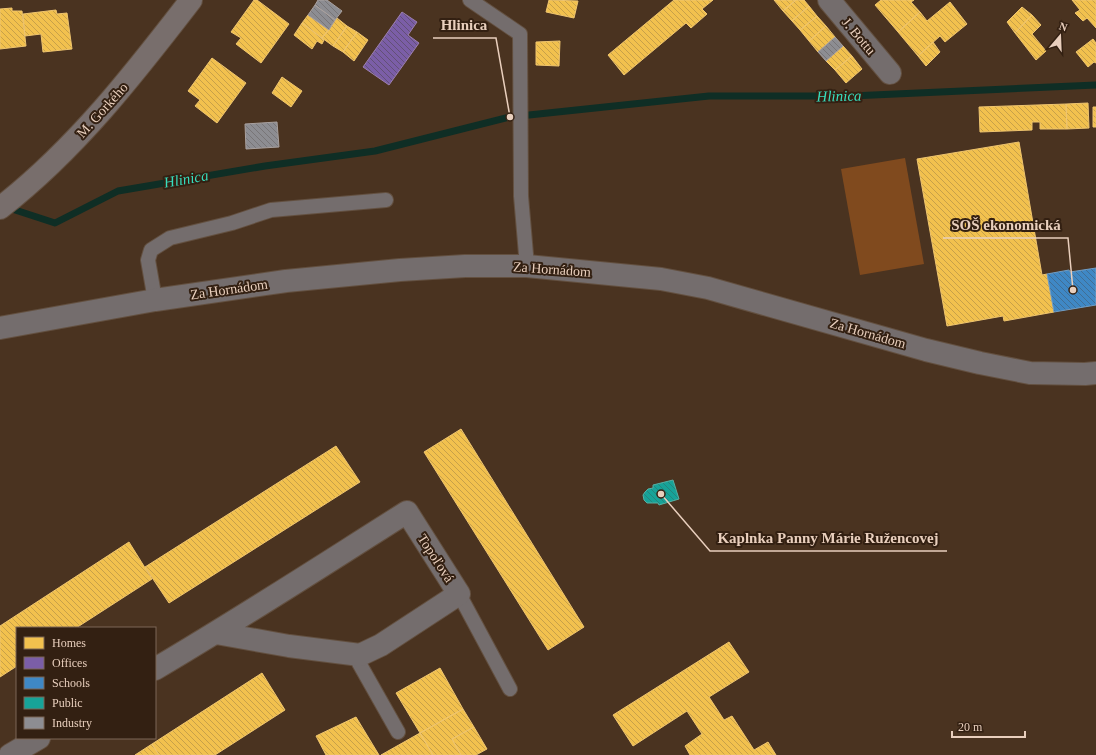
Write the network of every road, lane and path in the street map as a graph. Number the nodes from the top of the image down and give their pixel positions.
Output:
1 (191, 0) edge
2 (470, 0) edge
3 (829, 0) edge
4 (890, 73) dead end
5 (386, 200) dead end
6 (0, 208) edge
7 (527, 266) junction
8 (155, 300) junction
9 (0, 328) edge
10 (1096, 373) edge
11 (459, 594) junction
12 (216, 633) junction
13 (360, 655) junction
14 (156, 668) edge
15 (510, 689) dead end
16 (398, 732) dead end
17 (37, 739) edge
18 (10, 755) edge

1 - 6 main road, M. Gorkého
2 - 7 lane
3 - 4 street, J. Bottu
5 - 8 lane
7 - 8 street, Za Hornádom
7 - 10 street, Za Hornádom
8 - 9 street, Za Hornádom
11 - 12 street, Topoľová
11 - 13 street, Topoľová
11 - 15 lane
12 - 13 street
12 - 14 street, Topoľová
13 - 16 lane
17 - 18 street

